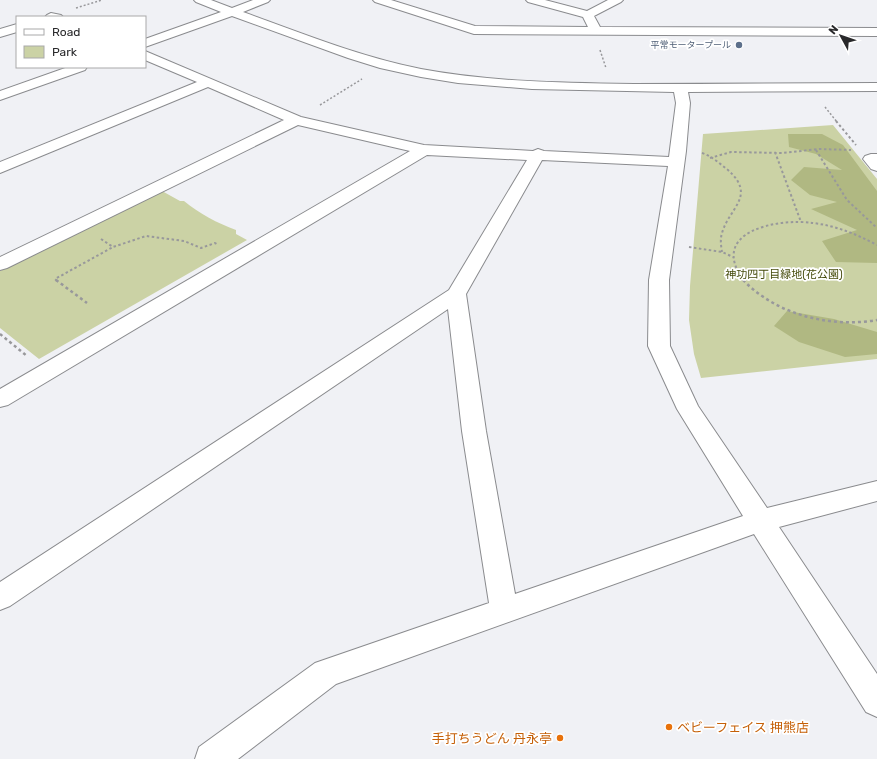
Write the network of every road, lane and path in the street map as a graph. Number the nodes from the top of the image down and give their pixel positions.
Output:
1 (102, 0) edge
2 (200, 0) edge
3 (264, 0) edge
4 (378, 0) edge
5 (532, 0) edge
6 (617, 0) edge
7 (232, 12) junction
8 (588, 15) junction
9 (57, 16) edge
10 (16, 28) edge
11 (595, 30) junction
12 (877, 32) edge
13 (0, 33) edge
14 (146, 43) edge
15 (146, 55) edge
16 (77, 68) edge
17 (607, 74) dead end
18 (362, 79) dead end
19 (207, 82) junction
20 (877, 87) edge
21 (680, 88) junction
22 (0, 96) edge
23 (820, 102) dead end
24 (296, 120) junction
25 (424, 150) junction
26 (816, 150) junction
27 (775, 152) junction
28 (699, 153) dead end
29 (538, 154) junction
30 (710, 158) junction
31 (871, 158) edge
32 (676, 162) junction
33 (0, 168) edge
34 (801, 222) junction
35 (82, 225) junction
36 (877, 228) edge
37 (877, 245) edge
38 (685, 246) dead end
39 (113, 247) junction
40 (722, 252) junction
41 (241, 257) junction
42 (733, 257) junction
43 (0, 264) edge
44 (456, 294) junction
45 (87, 303) dead end
46 (877, 320) edge
47 (0, 334) edge
48 (45, 372) junction
49 (0, 399) edge
50 (877, 491) edge
51 (760, 521) junction
52 (0, 597) edge
53 (504, 610) junction
54 (877, 701) edge
55 (211, 759) edge

1 - 9 path
2 - 7 street
3 - 7 street
4 - 11 street
5 - 8 street
6 - 8 street
7 - 14 street
7 - 21 street
8 - 11 street
10 - 13 street
11 - 12 street
11 - 17 path
15 - 19 street
16 - 22 street
18 - 24 path
19 - 24 street
19 - 33 street
20 - 21 street
21 - 32 street
23 - 31 path
24 - 25 street
24 - 35 street
25 - 29 street
25 - 41 street
26 - 27 path
26 - 31 path
26 - 36 path
27 - 30 path
27 - 34 path
28 - 30 path
29 - 32 street
29 - 44 street
30 - 40 path
32 - 51 street
34 - 37 path
34 - 42 path
35 - 39 path
35 - 43 street
38 - 40 path
39 - 41 path
39 - 45 path
40 - 42 path
41 - 48 street
42 - 46 path
44 - 52 street
44 - 53 street
47 - 48 path
48 - 49 street
50 - 51 street
51 - 53 street
51 - 54 street
53 - 55 street

